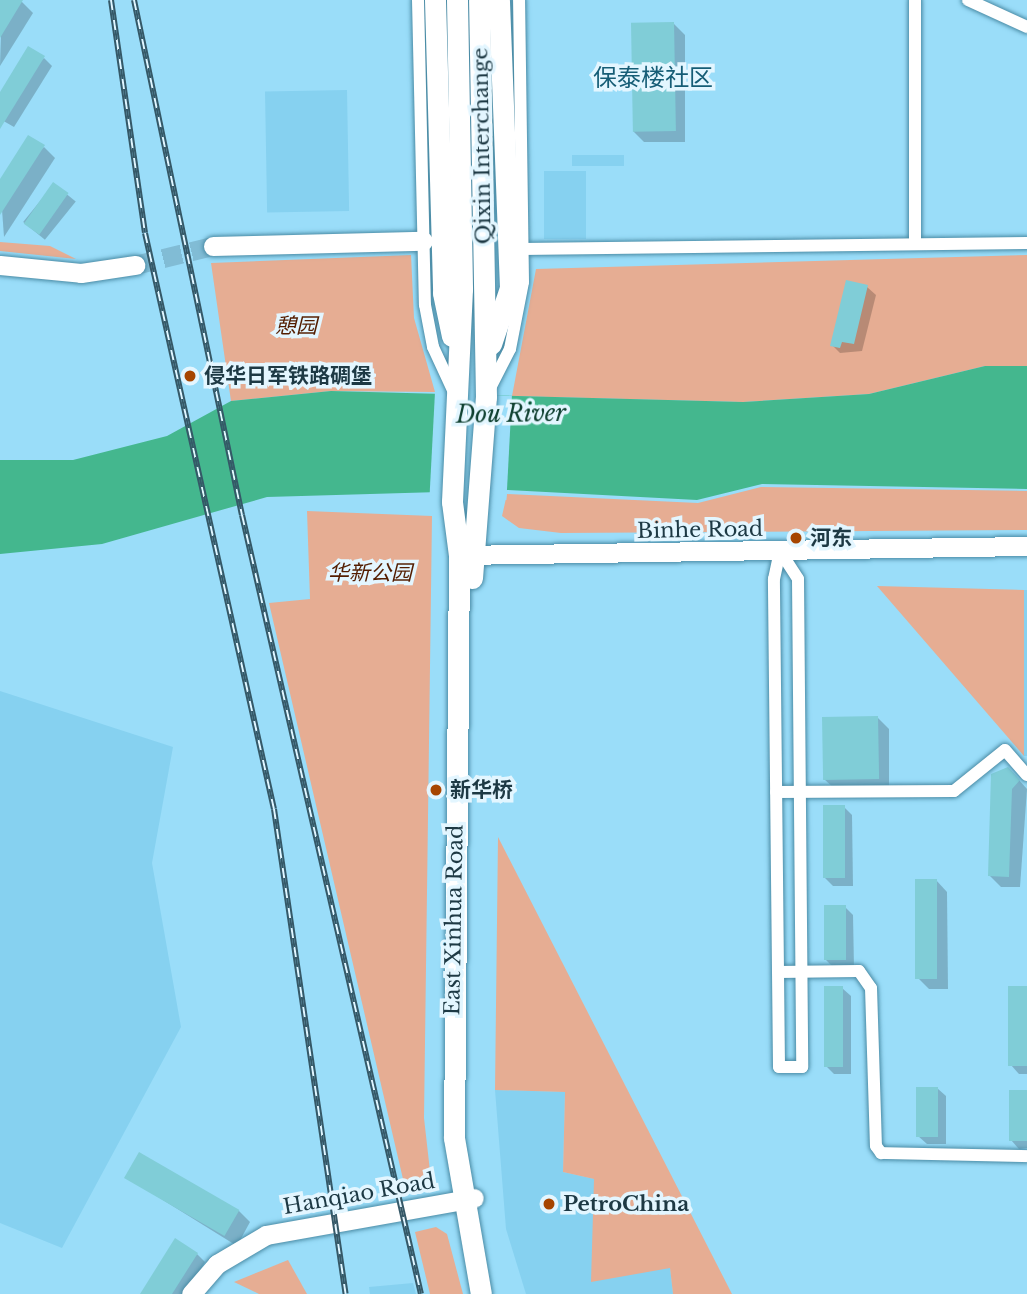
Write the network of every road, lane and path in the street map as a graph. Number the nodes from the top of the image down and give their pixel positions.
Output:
1 (418, 0) edge
2 (435, 0) edge
3 (457, 0) edge
4 (479, 0) edge
5 (499, 0) edge
6 (519, 0) edge
7 (915, 0) edge
8 (968, 0) edge
9 (1027, 27) edge
10 (423, 241) junction
11 (1027, 243) edge
12 (915, 244) junction
13 (213, 246) tunnel mouth
14 (521, 249) junction
15 (0, 265) edge
16 (135, 265) tunnel mouth
17 (486, 359) junction
18 (458, 362) junction
19 (457, 397) junction
20 (486, 397) junction
21 (1027, 547) edge
22 (780, 551) junction
23 (466, 556) junction
24 (1027, 775) edge
25 (776, 792) junction
26 (800, 792) junction
27 (801, 971) junction
28 (778, 972) junction
29 (1027, 1156) edge
30 (468, 1199) junction
31 (191, 1294) edge
32 (481, 1294) edge
33 (494, 1294) edge

1 - 10 street
2 - 18 main road, Qixin Interchange
3 - 18 main road, Qixin Interchange
4 - 17 main road, Qixin Interchange
5 - 17 main road, Qixin Interchange
6 - 14 street
7 - 12 street
8 - 9 street
10 - 13 street
10 - 19 street
11 - 12 street
12 - 14 street
14 - 20 street
15 - 16 street
17 - 20 main road
18 - 19 main road
19 - 23 main road, East Xinhua Road
20 - 23 main road, East Xinhua Road
21 - 22 street, Binhe Road
22 - 23 street, Binhe Road
22 - 25 street
22 - 26 street
23 - 30 main road, East Xinhua Road
24 - 26 street
25 - 26 street
25 - 28 street
26 - 27 street
27 - 28 street
27 - 28 street
27 - 29 street
30 - 31 street, Hanqiao Road
30 - 32 main road, East Xinhua Road
30 - 33 main road, East Xinhua Road

